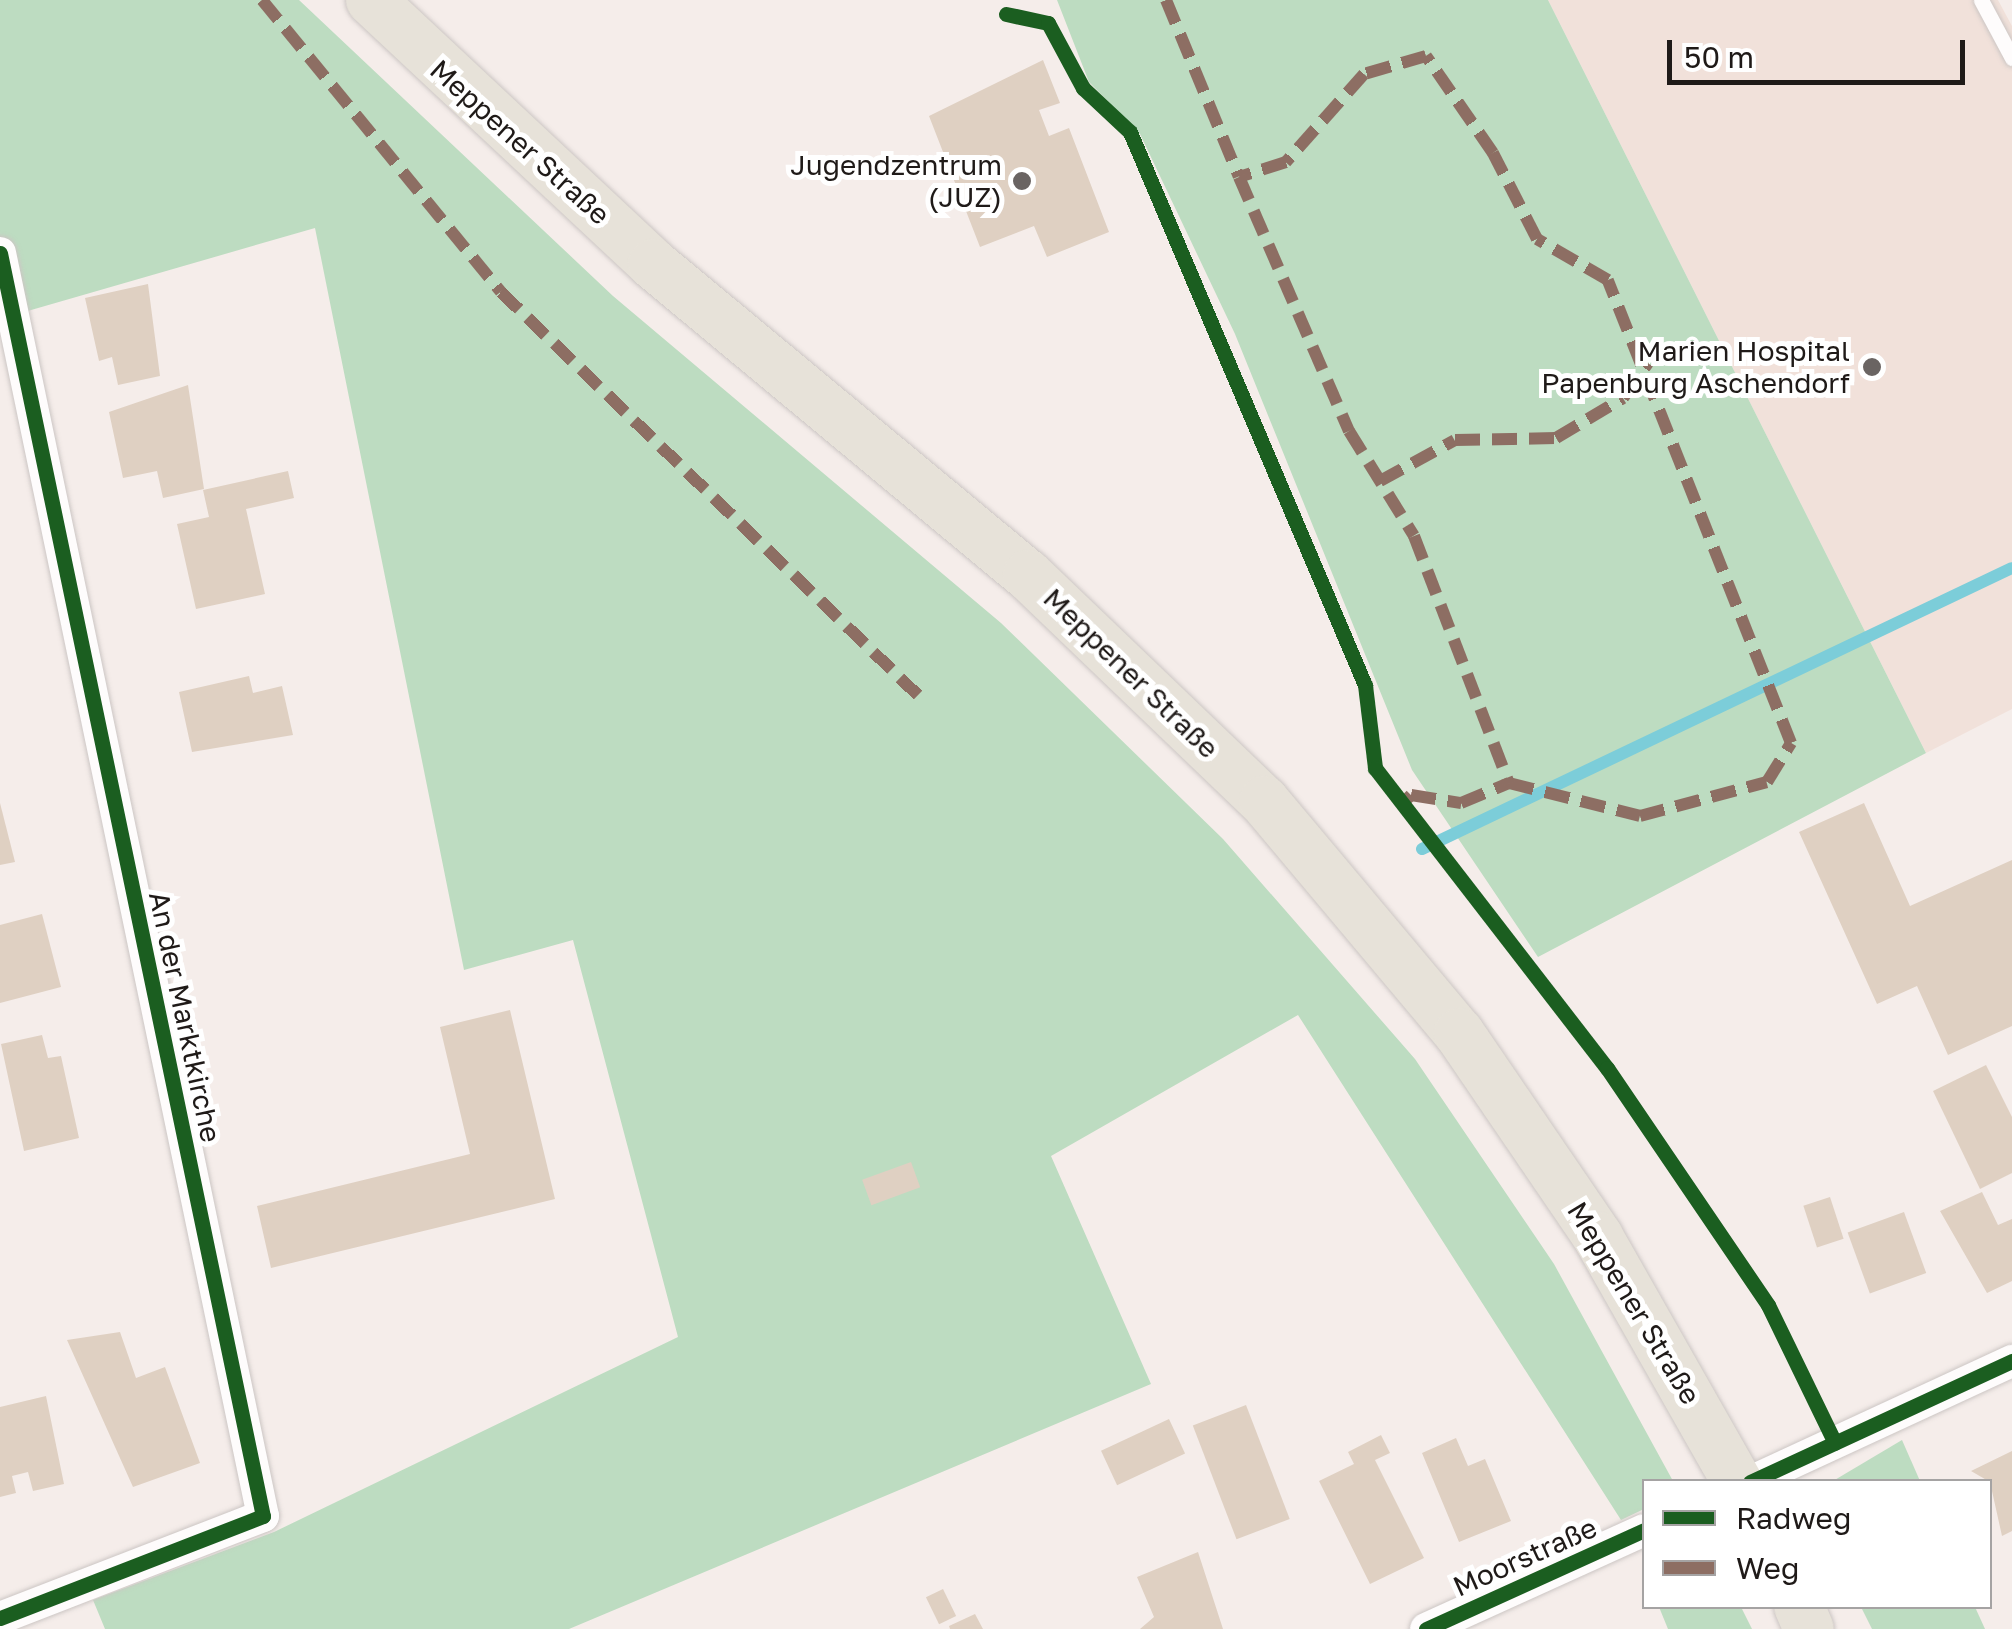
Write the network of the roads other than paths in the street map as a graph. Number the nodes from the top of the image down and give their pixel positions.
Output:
1 (371, 0) edge
2 (1981, 0) edge
3 (2012, 58) edge
4 (0, 253) edge
5 (2012, 1360) edge
6 (1726, 1461) edge
7 (1756, 1479) edge
8 (1642, 1531) edge
9 (0, 1618) edge
10 (1426, 1629) edge

1 - 6 main road, Meppener Straße
2 - 3 lane
4 - 9 street, An der Marktkirche
5 - 7 street
8 - 10 street, Moorstraße

